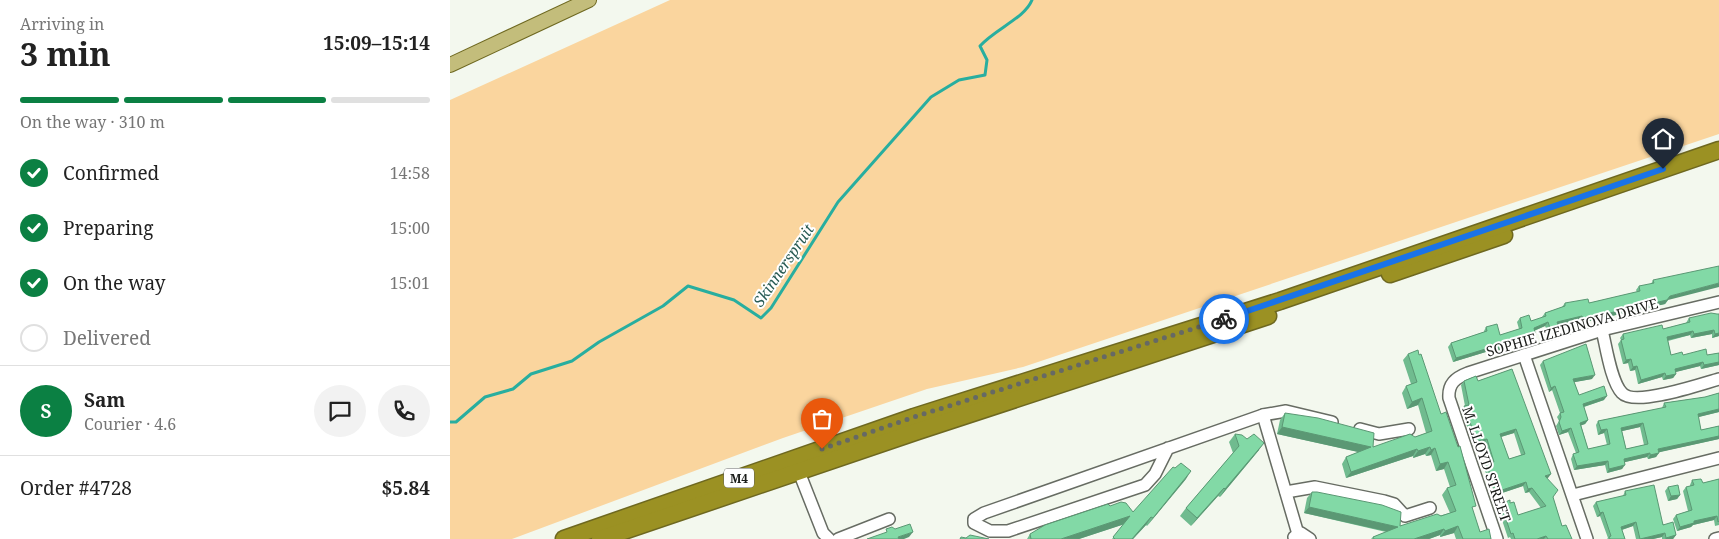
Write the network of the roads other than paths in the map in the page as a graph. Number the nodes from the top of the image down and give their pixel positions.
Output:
1 (589, 0) edge
2 (450, 65) edge
3 (1719, 150) edge
4 (1719, 160) edge
5 (1719, 302) edge
6 (1602, 330) junction
7 (1524, 355) junction
8 (1719, 380) edge
9 (1449, 398) joint
10 (1263, 415) junction
11 (1409, 429) dead end
12 (1168, 448) junction
13 (1719, 458) edge
14 (799, 472) junction
15 (1286, 492) junction
16 (1573, 495) junction
17 (1430, 508) dead end
18 (889, 520) dead end
19 (1296, 536) edge
20 (1719, 538) edge
21 (564, 539) edge
22 (600, 539) edge
23 (829, 539) edge
24 (838, 539) edge
25 (1310, 539) edge
26 (1497, 539) edge
27 (1587, 539) edge
28 (1715, 539) edge

1 - 2 main road
3 - 21 highway, M4
4 - 14 highway, M4
5 - 6 street, SOPHIE IZEDINOVA DRIVE
6 - 7 street, SOPHIE IZEDINOVA DRIVE
6 - 8 street
7 - 9 street, SOPHIE IZEDINOVA DRIVE
7 - 16 street
9 - 26 street, M. LLOYD STREET
10 - 11 street
10 - 12 street
10 - 15 street
12 - 12 street
13 - 16 street
14 - 22 highway, M4
14 - 23 street
15 - 17 street
15 - 19 street
16 - 27 street
18 - 24 street
19 - 25 street
20 - 28 street

